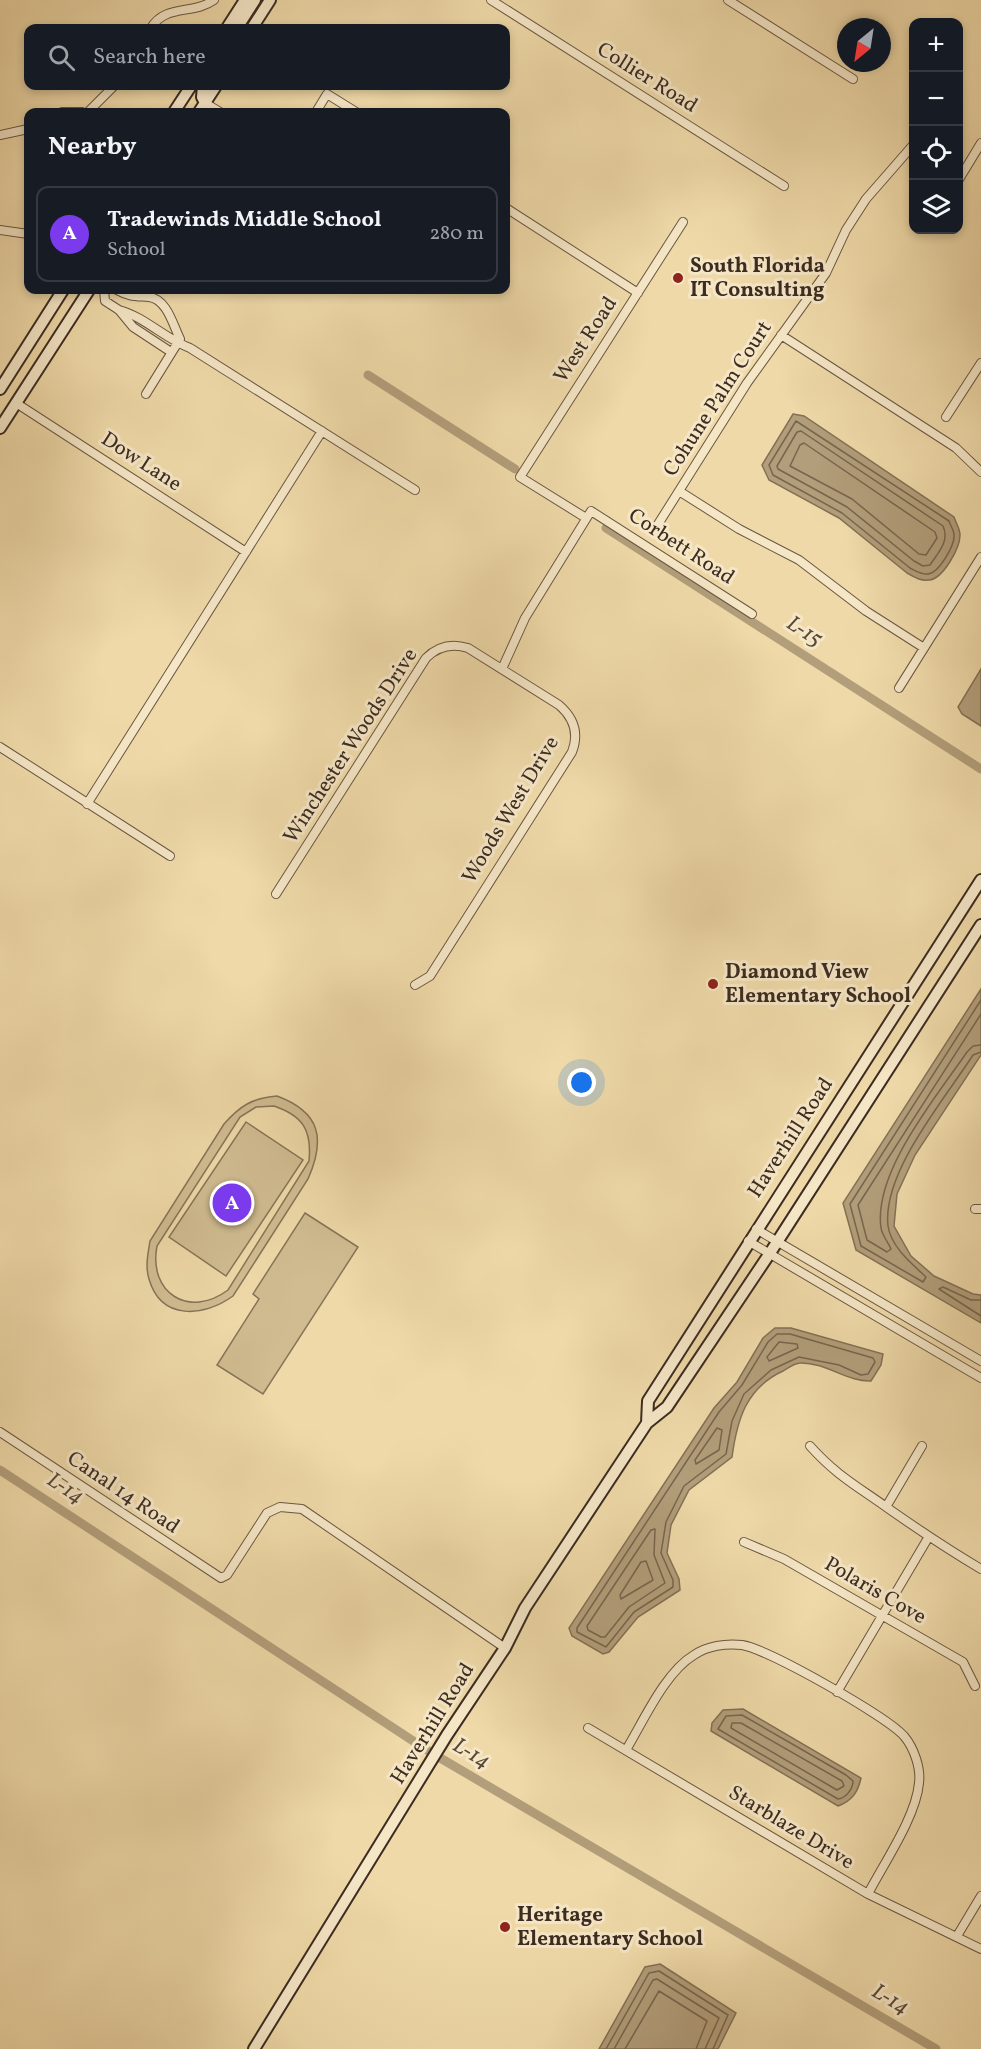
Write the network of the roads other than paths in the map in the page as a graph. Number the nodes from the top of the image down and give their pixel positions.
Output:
1 (214, 0) edge
2 (245, 0) edge
3 (255, 0) edge
4 (270, 0) edge
5 (491, 0) edge
6 (728, 0) edge
7 (154, 24) edge
8 (230, 24) edge
9 (240, 24) edge
10 (255, 24) edge
11 (853, 79) dead end
12 (110, 90) edge
13 (189, 90) edge
14 (203, 90) edge
15 (213, 90) edge
16 (183, 99) junction
17 (92, 108) edge
18 (177, 108) edge
19 (186, 108) edge
20 (202, 108) edge
21 (318, 108) edge
22 (350, 108) edge
23 (24, 130) edge
24 (0, 135) edge
25 (981, 143) edge
26 (909, 150) edge
27 (959, 180) edge
28 (784, 186) dead end
29 (510, 211) edge
30 (683, 222) dead end
31 (0, 230) edge
32 (24, 233) edge
33 (638, 292) junction
34 (60, 294) edge
35 (86, 294) edge
36 (104, 294) edge
37 (124, 294) edge
38 (119, 310) junction
39 (170, 319) junction
40 (156, 330) junction
41 (781, 335) junction
42 (150, 339) junction
43 (177, 344) junction
44 (171, 352) junction
45 (981, 363) edge
46 (977, 376) edge
47 (0, 389) edge
48 (146, 394) dead end
49 (16, 403) junction
50 (946, 417) dead end
51 (0, 428) edge
52 (322, 431) junction
53 (981, 472) edge
54 (520, 477) joint
55 (415, 490) dead end
56 (679, 491) junction
57 (589, 514) junction
58 (655, 529) dead end
59 (246, 552) junction
60 (981, 557) edge
61 (752, 614) dead end
62 (924, 648) junction
63 (502, 669) junction
64 (899, 688) dead end
65 (0, 747) edge
66 (87, 804) junction
67 (170, 856) dead end
68 (981, 879) edge
69 (276, 894) dead end
70 (981, 925) edge
71 (415, 985) dead end
72 (756, 1229) junction
73 (748, 1241) junction
74 (777, 1241) junction
75 (770, 1253) junction
76 (981, 1361) edge
77 (981, 1378) edge
78 (647, 1423) junction
79 (0, 1432) edge
80 (810, 1446) dead end
81 (922, 1446) dead end
82 (886, 1507) junction
83 (928, 1538) junction
84 (744, 1542) dead end
85 (981, 1569) edge
86 (883, 1616) junction
87 (505, 1648) junction
88 (975, 1686) dead end
89 (837, 1692) junction
90 (588, 1728) dead end
91 (626, 1750) junction
92 (868, 1894) junction
93 (981, 1896) edge
94 (957, 1936) junction
95 (981, 1949) edge
96 (254, 2049) edge

1 - 7 street
2 - 8 street
3 - 9 street
4 - 10 street
5 - 28 street, Collier Road
6 - 11 street
12 - 17 street
13 - 16 street
14 - 20 street
15 - 20 street
16 - 18 street
16 - 19 street
21 - 22 street
23 - 24 street
25 - 27 street
26 - 41 street, Cohune Palm Court
29 - 33 street
30 - 33 street, West Road
31 - 32 street
33 - 54 street, West Road
34 - 47 street
35 - 49 street
36 - 38 street
37 - 39 street
38 - 40 street
38 - 42 street
39 - 40 street
39 - 43 street
40 - 42 street
40 - 43 street
41 - 53 street
41 - 56 street, Cohune Palm Court
42 - 44 street
43 - 44 street
43 - 52 street
44 - 48 street
45 - 46 street
46 - 50 street
49 - 51 street
49 - 59 street, Dow Lane
52 - 55 street
52 - 59 street
54 - 57 street, Corbett Road
56 - 58 street, Cohune Palm Court
56 - 62 street
57 - 61 street, Corbett Road
57 - 63 street
59 - 66 street
60 - 62 street
62 - 64 street
63 - 69 street, Winchester Woods Drive
63 - 71 street, Woods West Drive
65 - 66 street
66 - 67 street
68 - 72 street, Haverhill Road
70 - 74 street, Haverhill Road
72 - 73 street, Haverhill Road
72 - 74 street
73 - 75 street
73 - 78 street, Haverhill Road
74 - 75 street, Haverhill Road
74 - 76 street
75 - 77 street
75 - 78 street, Haverhill Road
78 - 87 street, Haverhill Road
79 - 87 street, Canal 14 Road
80 - 82 street
81 - 82 street
82 - 83 street
83 - 85 street
83 - 86 street
84 - 86 street, Polaris Cove
86 - 88 street, Polaris Cove
86 - 89 street
87 - 96 street, Haverhill Road
89 - 91 street
89 - 92 street
90 - 91 street, Starblaze Drive
91 - 92 street, Starblaze Drive
92 - 94 street, Starblaze Drive
93 - 94 street
94 - 95 street, Starblaze Drive

